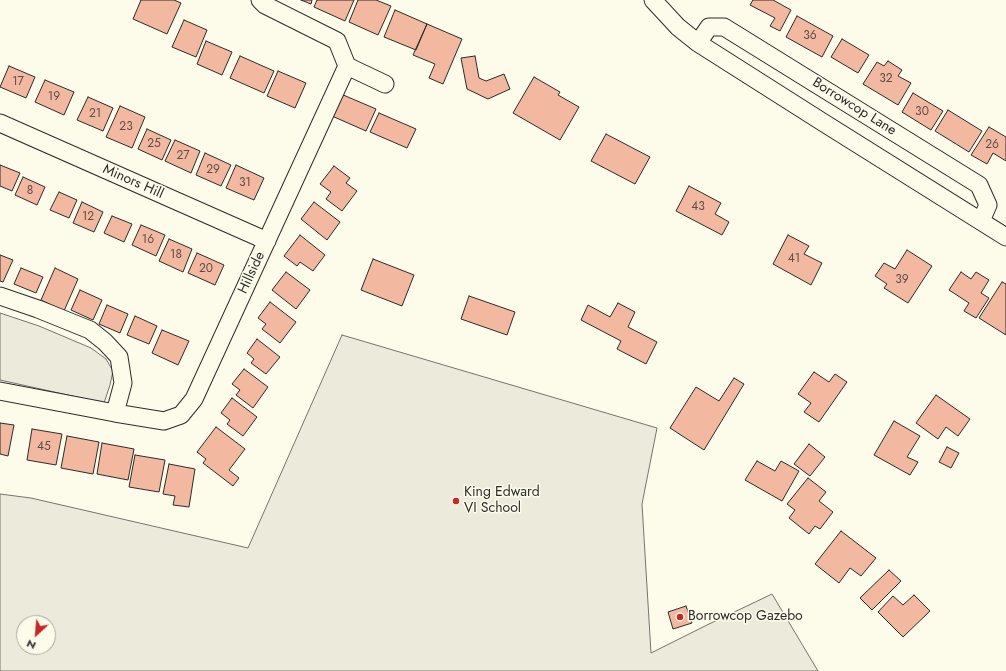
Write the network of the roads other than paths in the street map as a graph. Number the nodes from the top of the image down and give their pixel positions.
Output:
1 (260, 0) edge
2 (653, 0) edge
3 (698, 43) junction
4 (347, 66) junction
5 (386, 84) dead end
6 (0, 123) edge
7 (981, 221) junction
8 (1006, 237) edge
9 (267, 241) junction
10 (0, 296) edge
11 (0, 391) edge
12 (115, 413) junction

1 - 4 street
2 - 3 street
3 - 7 street
3 - 7 street, Borrowcop Lane
4 - 5 street
4 - 9 street, Hillside
6 - 9 street, Minors Hill
7 - 8 street
9 - 12 street, Hillside
10 - 12 street
11 - 12 street, Hillside

